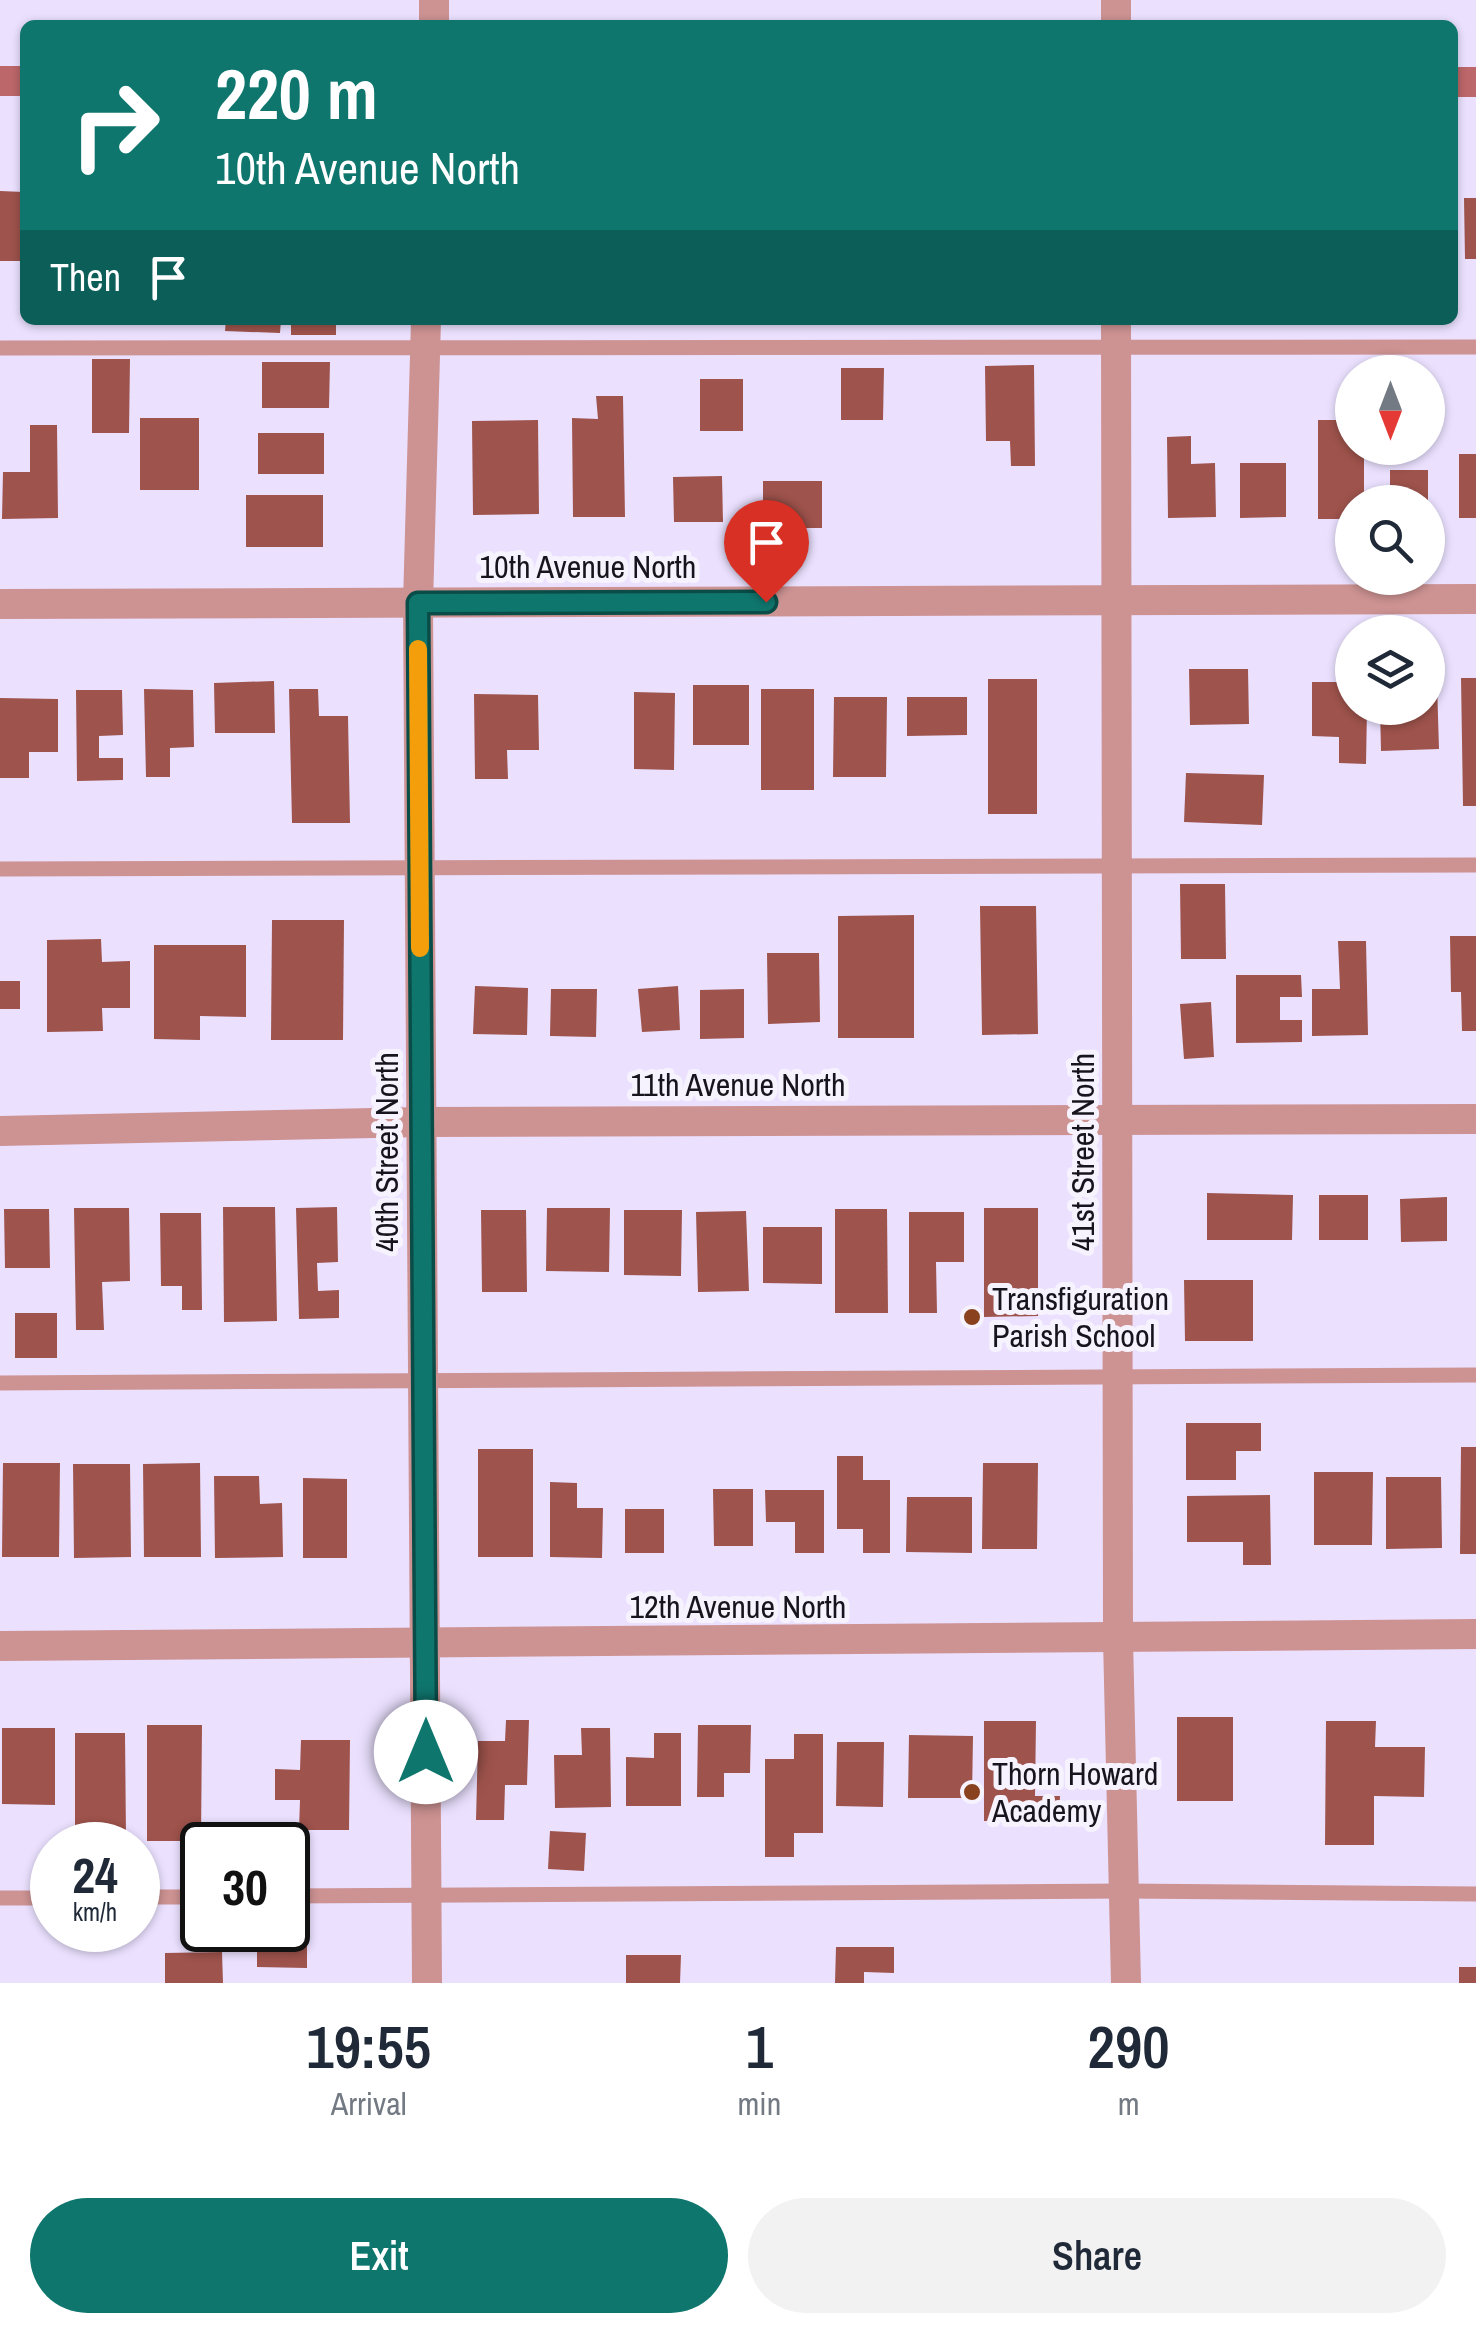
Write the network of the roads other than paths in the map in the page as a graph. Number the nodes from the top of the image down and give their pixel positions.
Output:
1 (426, 333) edge
2 (1116, 334) edge
3 (1476, 347) edge
4 (0, 348) edge
5 (1476, 599) edge
6 (1114, 600) junction
7 (418, 603) junction
8 (0, 604) edge
9 (1476, 865) edge
10 (1116, 866) junction
11 (420, 868) junction
12 (0, 870) edge
13 (1118, 1118) junction
14 (1476, 1119) edge
15 (422, 1122) junction
16 (0, 1131) edge
17 (1118, 1375) junction
18 (1476, 1375) edge
19 (0, 1383) edge
20 (423, 1383) junction
21 (1476, 1634) edge
22 (1118, 1639) junction
23 (425, 1644) junction
24 (0, 1646) edge
25 (1124, 1891) junction
26 (1476, 1894) edge
27 (426, 1895) junction
28 (310, 1896) edge
29 (0, 1898) edge
30 (30, 1898) edge
31 (427, 1983) edge
32 (1126, 1983) edge

1 - 2 lane
1 - 4 lane
1 - 7 street, 40th Street North
2 - 3 lane
2 - 6 street, 41st Street North
5 - 6 street, 10th Avenue North
6 - 7 street, 10th Avenue North
6 - 10 street, 41st Street North
7 - 8 street, 10th Avenue North
7 - 11 street, 40th Street North
9 - 10 lane
10 - 11 lane
10 - 13 street, 41st Street North
11 - 12 lane
11 - 15 street, 40th Street North
13 - 14 street, 11th Avenue North
13 - 15 street, 11th Avenue North
13 - 17 street, 41st Street North
15 - 16 street, 11th Avenue North
15 - 20 street, 40th Street North
17 - 18 lane
17 - 20 lane
17 - 22 street, 41st Street North
19 - 20 lane
20 - 23 street, 40th Street North
21 - 22 street, 12th Avenue North
22 - 23 street, 12th Avenue North
22 - 25 street, 41st Street North
23 - 24 street, 12th Avenue North
23 - 27 street, 40th Street North
25 - 26 lane
25 - 27 lane
25 - 32 street, 41st Street North
27 - 28 lane
27 - 31 street, 40th Street North
29 - 30 lane

